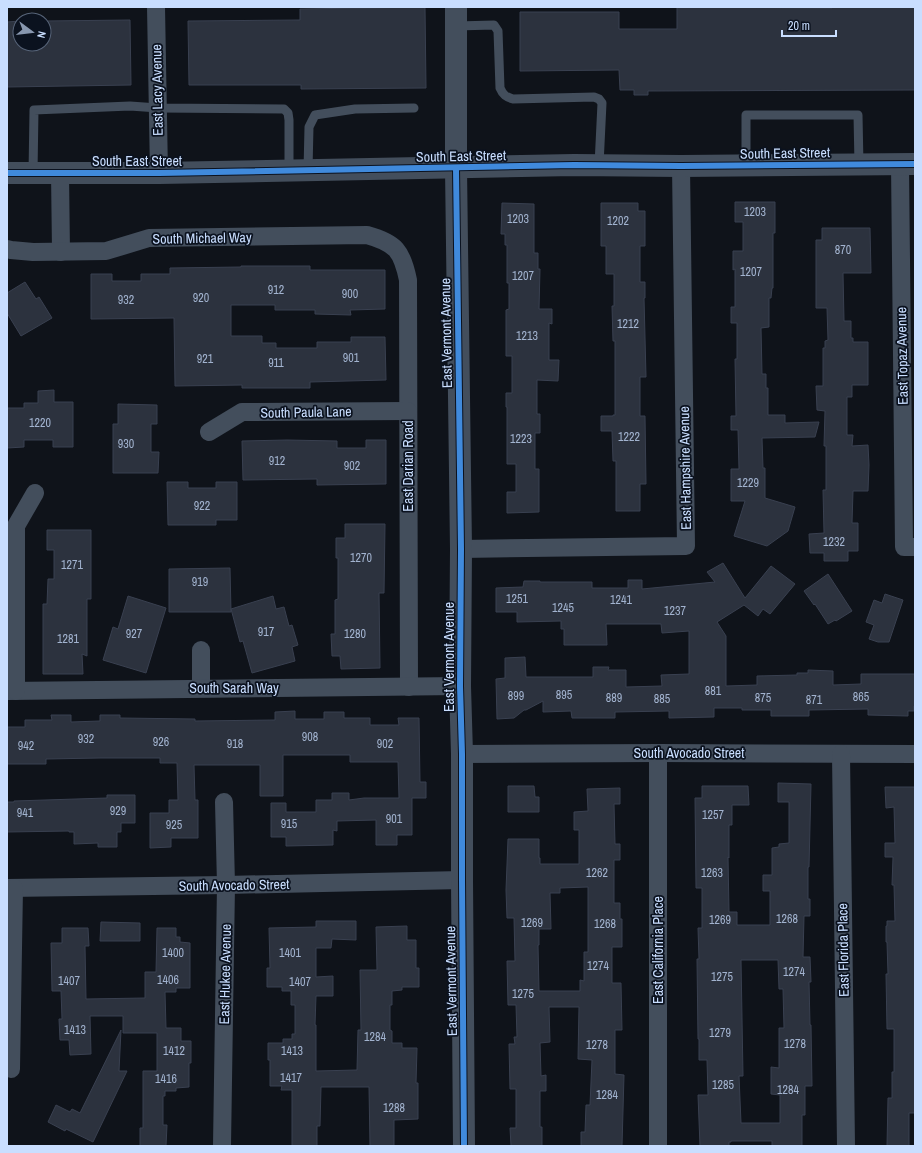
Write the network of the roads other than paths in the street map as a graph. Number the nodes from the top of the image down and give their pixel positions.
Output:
1 (156, 7) edge
2 (456, 17) edge
3 (158, 108) junction
4 (414, 108) dead end
5 (908, 164) edge
6 (599, 165) junction
7 (859, 165) junction
8 (681, 166) junction
9 (746, 166) junction
10 (456, 168) junction
11 (299, 171) junction
12 (7, 173) edge
13 (33, 173) junction
14 (60, 173) junction
15 (159, 173) junction
16 (396, 248) joint
17 (7, 249) edge
18 (61, 252) junction
19 (408, 411) junction
20 (209, 432) dead end
21 (35, 493) dead end
22 (910, 547) edge
23 (461, 549) junction
24 (201, 650) dead end
25 (460, 686) junction
26 (409, 687) junction
27 (202, 688) junction
28 (12, 691) edge
29 (658, 753) junction
30 (462, 754) junction
31 (841, 754) junction
32 (915, 754) edge
33 (224, 802) dead end
34 (462, 880) junction
35 (226, 885) junction
36 (11, 888) edge
37 (11, 1069) dead end
38 (222, 1146) edge
39 (464, 1146) edge
40 (658, 1146) edge
41 (846, 1146) edge

1 - 3 street, East Lacy Avenue
2 - 6 lane
2 - 10 street, East Vermont Avenue
3 - 11 lane
3 - 13 lane
3 - 15 street, East Lacy Avenue
4 - 11 lane
5 - 7 street, South East Street
5 - 22 street, East Topaz Avenue
6 - 8 street, South East Street
6 - 10 street, South East Street
7 - 9 street, South East Street
7 - 9 lane
8 - 9 street, South East Street
8 - 23 street, East Hampshire Avenue
10 - 11 street, South East Street
10 - 23 street, East Vermont Avenue
11 - 15 street, South East Street
12 - 13 street, South East Street
13 - 14 street, South East Street
14 - 15 street, South East Street
14 - 18 street
16 - 18 street, South Michael Way
16 - 19 street, East Darian Road
17 - 18 street, South Michael Way
19 - 20 street, South Paula Lane
19 - 26 street, East Darian Road
21 - 28 street
23 - 25 street, East Vermont Avenue
24 - 27 street
25 - 26 street, South Sarah Way
25 - 30 street, East Vermont Avenue
26 - 27 street, South Sarah Way
27 - 28 street, South Sarah Way
29 - 30 street, South Avocado Street
29 - 31 street, South Avocado Street
29 - 40 street, East California Place
30 - 34 street, East Vermont Avenue
31 - 32 street, South Avocado Street
31 - 41 street, East Florida Place
33 - 35 street, East Hukee Avenue
34 - 35 street, South Avocado Street
34 - 39 street, East Vermont Avenue
35 - 36 street, South Avocado Street
35 - 38 street, East Hukee Avenue
36 - 37 street

